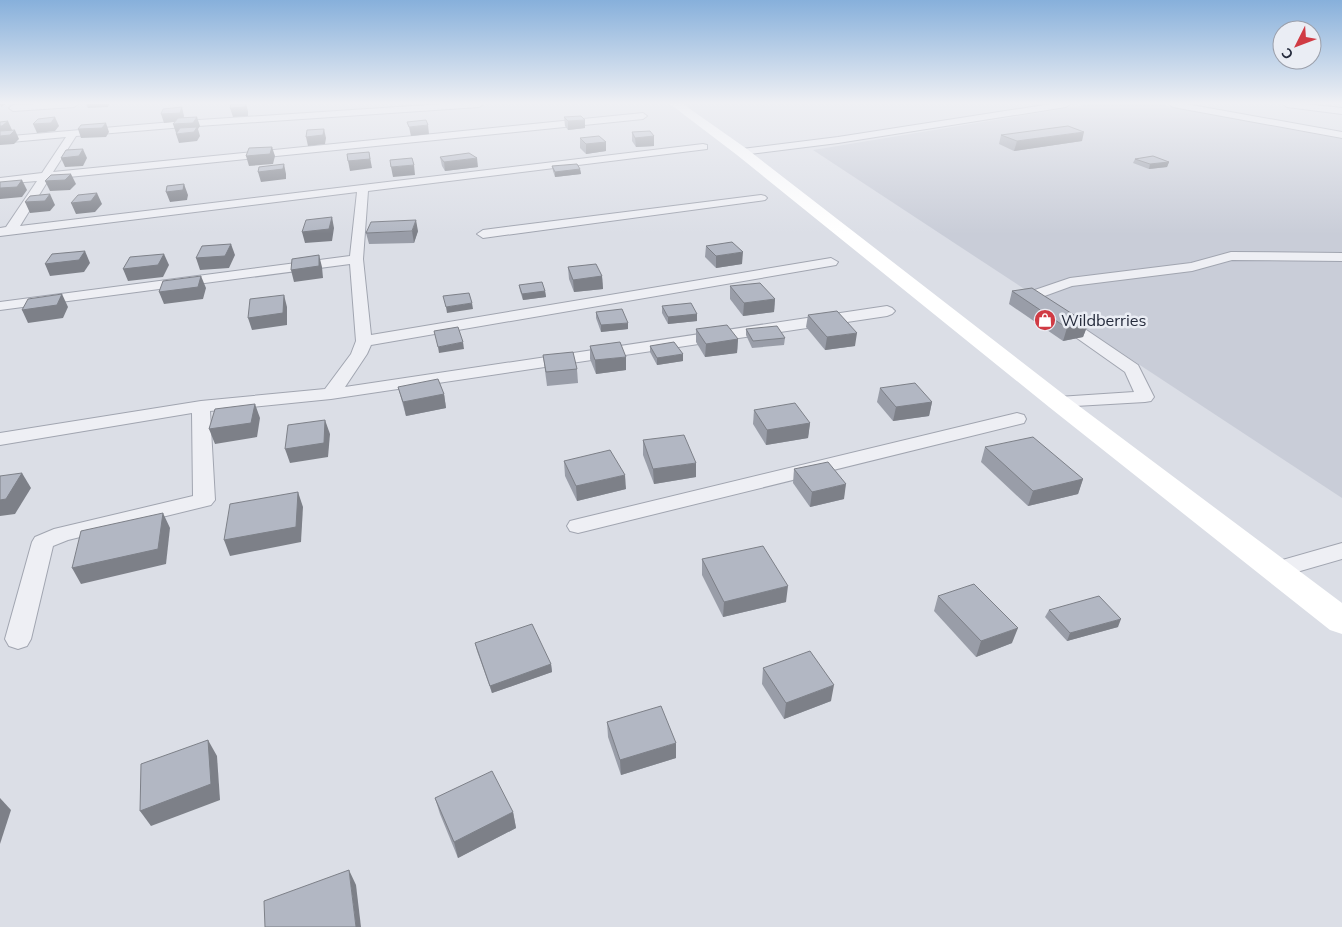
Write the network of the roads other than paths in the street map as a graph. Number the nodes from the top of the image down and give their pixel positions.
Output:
1 (64, 147) edge
2 (331, 147) edge
3 (701, 147) edge
4 (735, 147) edge
5 (781, 147) edge
6 (742, 152) junction
7 (44, 176) junction
8 (0, 181) edge
9 (363, 189) junction
10 (761, 198) dead end
11 (5, 232) edge
12 (483, 234) dead end
13 (1342, 257) edge
14 (356, 259) junction
15 (831, 262) dead end
16 (0, 306) edge
17 (887, 311) dead end
18 (364, 341) junction
19 (331, 394) junction
20 (1058, 402) junction
21 (201, 406) junction
22 (1017, 419) dead end
23 (0, 439) edge
24 (578, 526) dead end
25 (1342, 551) edge
26 (1276, 570) junction
27 (1342, 621) edge
28 (18, 639) dead end

1 - 7 street
2 - 7 street
3 - 9 street
4 - 6 main road
5 - 6 street
6 - 20 main road
7 - 8 street
7 - 11 street
9 - 11 street
9 - 14 street
10 - 12 street
13 - 20 street
14 - 16 street
14 - 18 street
15 - 18 street
17 - 19 street
18 - 19 street
19 - 21 street
20 - 26 main road
21 - 23 street
21 - 28 street
22 - 24 street
25 - 26 street
26 - 27 main road

